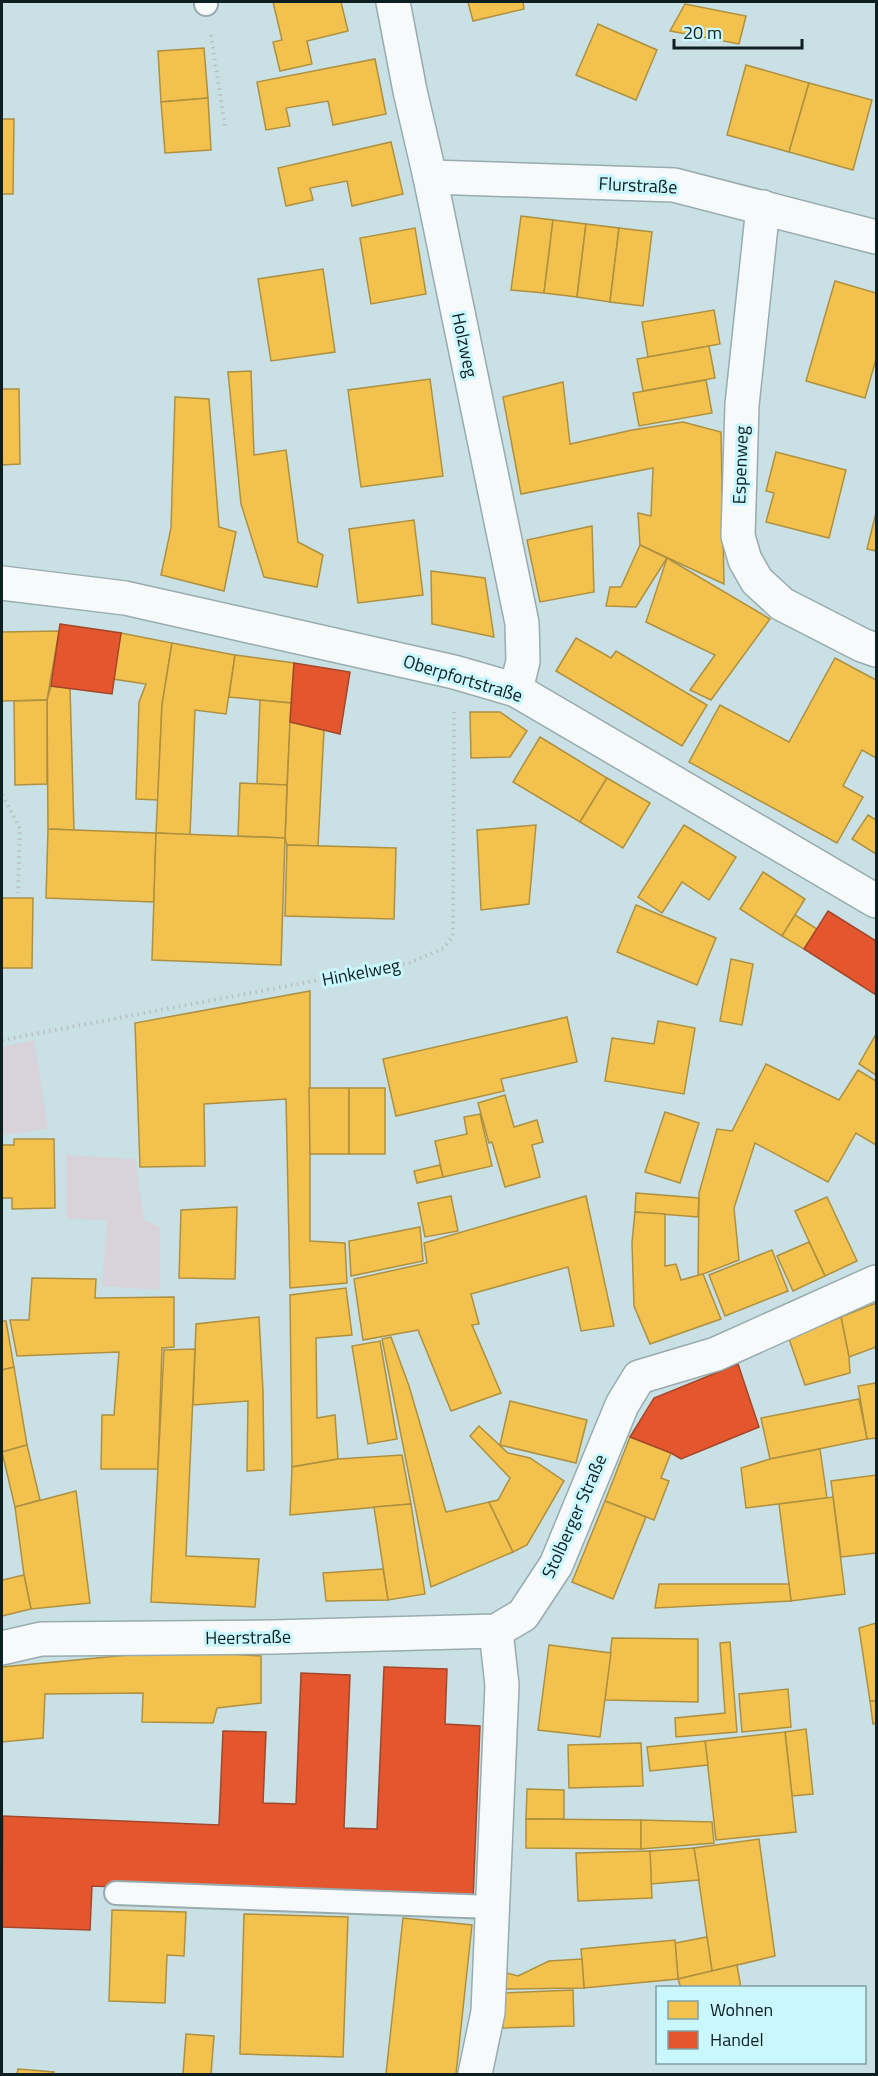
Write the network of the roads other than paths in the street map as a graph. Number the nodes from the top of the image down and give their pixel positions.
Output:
1 (393, 2) edge
2 (430, 177) junction
3 (763, 207) junction
4 (876, 237) edge
5 (2, 583) edge
6 (876, 650) edge
7 (516, 690) junction
8 (876, 901) edge
9 (876, 1282) edge
10 (496, 1630) junction
11 (2, 1648) edge
12 (116, 1893) dead end
13 (492, 1907) junction
14 (475, 2074) edge

1 - 2 street, Holzweg
2 - 3 street, Flurstraße
2 - 7 street, Holzweg
3 - 4 street, Flurstraße
3 - 6 street, Espenweg
5 - 7 street, Oberpfortstraße
7 - 8 street, Oberpfortstraße
9 - 10 street, Stolberger Straße
10 - 11 street, Heerstraße
10 - 13 street
12 - 13 lane
13 - 14 street

